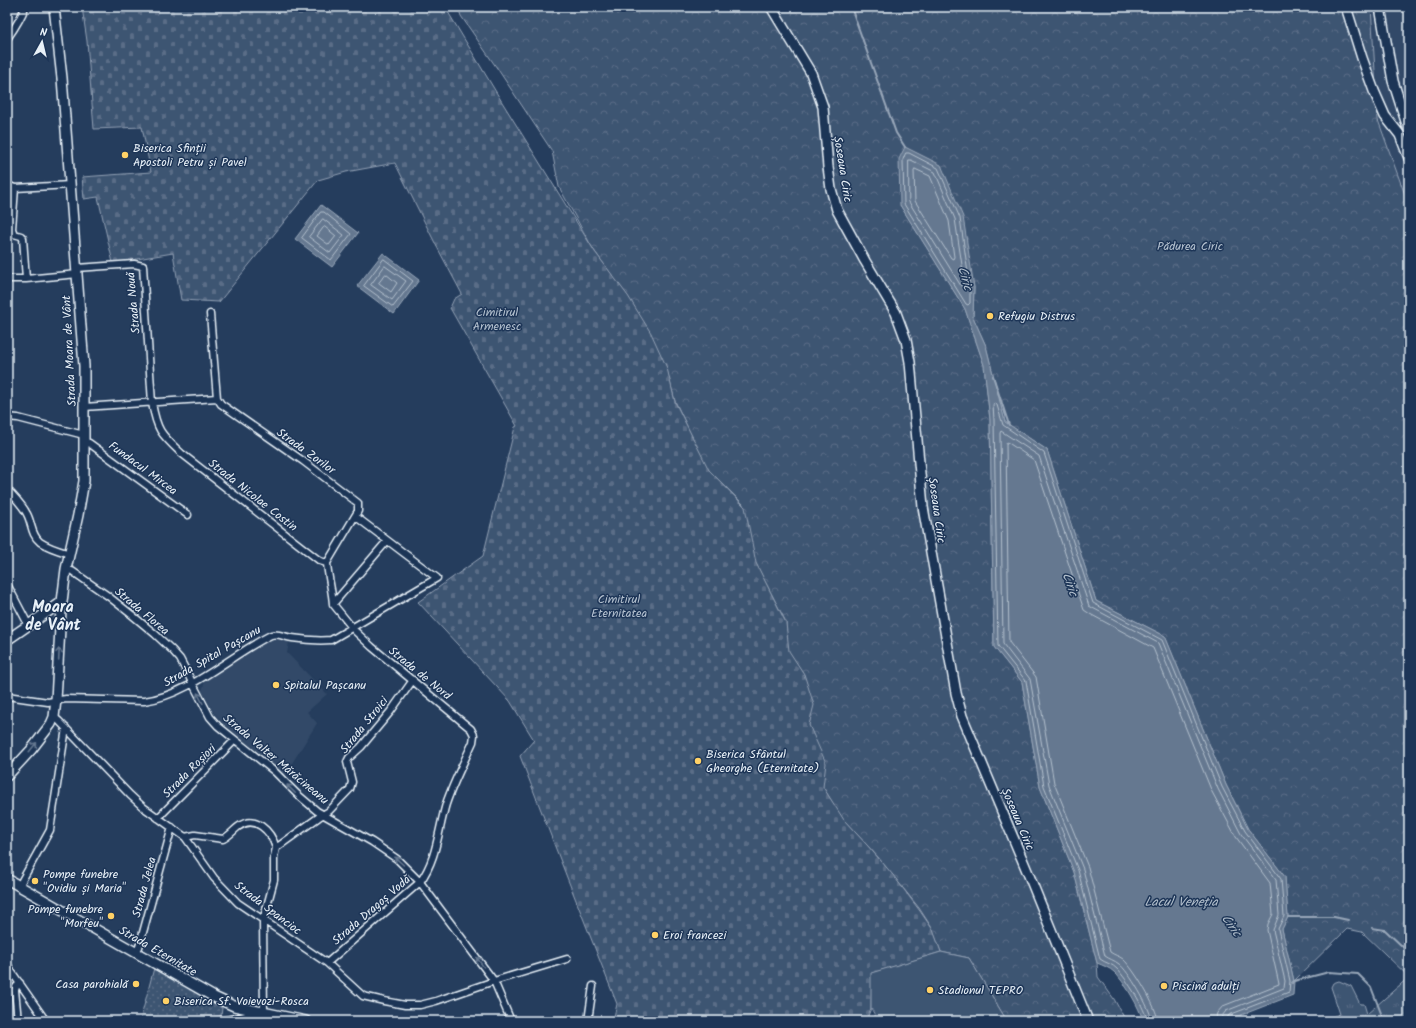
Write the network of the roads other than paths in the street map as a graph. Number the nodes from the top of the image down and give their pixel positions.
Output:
1 (25, 7) edge
2 (54, 7) edge
3 (771, 7) edge
4 (1346, 7) edge
5 (1380, 7) edge
6 (7, 39) edge
7 (1409, 130) edge
8 (1409, 158) edge
9 (7, 185) edge
10 (70, 185) junction
11 (15, 188) junction
12 (77, 271) junction
13 (7, 279) edge
14 (26, 279) junction
15 (210, 314) dead end
16 (217, 398) junction
17 (152, 403) junction
18 (84, 407) junction
19 (7, 417) edge
20 (84, 438) junction
21 (7, 489) edge
22 (188, 515) dead end
23 (355, 516) junction
24 (386, 541) junction
25 (70, 554) junction
26 (327, 563) junction
27 (66, 569) junction
28 (7, 584) edge
29 (62, 602) junction
30 (333, 604) junction
31 (29, 626) junction
32 (352, 627) junction
33 (7, 640) edge
34 (413, 680) junction
35 (192, 682) junction
36 (7, 696) edge
37 (56, 697) junction
38 (54, 717) junction
39 (66, 728) junction
40 (474, 735) joint
41 (235, 740) junction
42 (7, 776) edge
43 (324, 814) junction
44 (158, 818) junction
45 (172, 827) junction
46 (185, 837) junction
47 (276, 848) junction
48 (7, 879) edge
49 (420, 882) junction
50 (19, 886) junction
51 (263, 921) junction
52 (136, 952) junction
53 (567, 959) dead end
54 (7, 964) edge
55 (327, 964) junction
56 (494, 981) junction
57 (20, 983) junction
58 (593, 986) dead end
59 (265, 1017) edge
60 (18, 1021) edge
61 (46, 1021) edge
62 (221, 1021) edge
63 (306, 1021) edge
64 (511, 1021) edge
65 (588, 1021) edge
66 (1088, 1021) edge

1 - 6 street
2 - 10 street, Strada Moara de Vânt
3 - 66 street, Șoseaua Ciric
4 - 8 street
5 - 7 street
9 - 11 street
10 - 11 street
10 - 12 street, Strada Moara de Vânt
11 - 14 street
12 - 14 street
12 - 17 street, Strada Nouă
12 - 18 street, Strada Moara de Vânt
13 - 14 street
15 - 16 street
16 - 17 street
16 - 23 street, Strada Zorilor
17 - 18 street
17 - 26 street, Strada Nicolae Costin
18 - 20 street, Strada Moara de Vânt
19 - 20 street, Fundacul Mircea
20 - 22 street, Fundacul Mircea
20 - 25 street, Strada Moara de Vânt
21 - 25 street
23 - 24 street
23 - 26 street
24 - 30 street
24 - 32 street, Strada Spital Pașcanu
25 - 27 street, Strada Moara de Vânt
26 - 30 street
27 - 29 street, Strada Moara de Vânt
27 - 35 street, Strada Florea
28 - 31 street
29 - 31 street
37 -> 29 street, Strada Moara de Vânt
30 - 32 street
31 - 33 street
32 - 34 street, Strada de Nord
32 - 35 street, Strada Spital Pașcanu
34 - 40 street, Strada de Nord
34 - 43 street, Strada Stroici
35 - 37 street, Strada Spital Pașcanu
41 -> 35 street, Strada Valter Mărăcineanu
36 - 37 street, Strada Spital Pașcanu
37 - 38 street, Strada Moara de Vânt
38 - 39 street, Strada Spancioc
42 -> 38 street
39 - 44 street, Strada Spancioc
39 - 50 street
40 - 49 street, Strada Dragoș Vodă
43 -> 41 street, Strada Valter Mărăcineanu
41 - 44 street, Strada Roșiori
43 - 47 street, Strada Stroici
49 -> 43 street, Strada Valter Mărăcineanu
44 - 45 street, Strada Spancioc
45 - 46 street, Strada Spancioc
45 - 52 street, Strada Jelea
46 - 47 street
46 - 51 street, Strada Spancioc
47 - 51 street
48 - 50 street, Strada Eternitate
49 - 55 street, Strada Dragoș Vodă
56 -> 49 street, Strada Valter Mărăcineanu
50 - 52 street, Strada Eternitate
51 - 55 street, Strada Spancioc
51 - 59 street
52 - 59 street, Strada Eternitate
53 - 56 street, Strada Spancioc
54 - 57 street
55 - 56 street, Strada Spancioc
56 - 64 street, Strada Valter Mărăcineanu
57 - 60 street
57 - 61 street
58 - 65 street
59 - 62 street
59 - 63 street, Strada Eternitate

